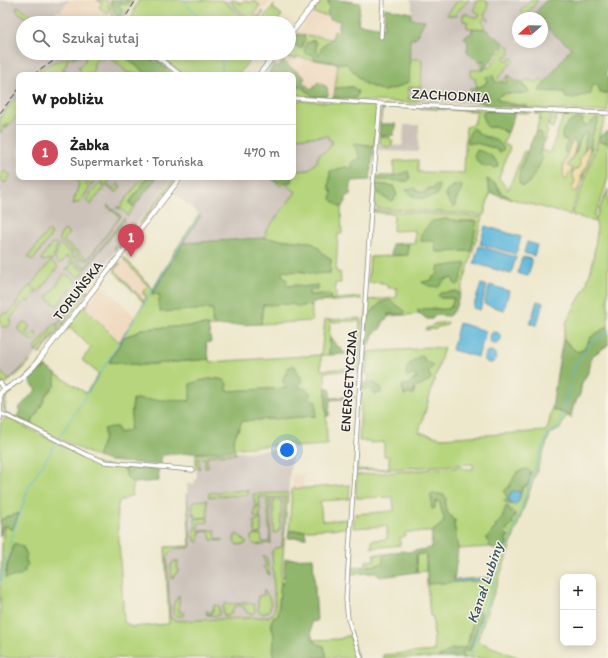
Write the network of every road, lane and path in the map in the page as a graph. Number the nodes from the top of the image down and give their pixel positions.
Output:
1 (317, 0) edge
2 (383, 0) edge
3 (296, 27) edge
4 (382, 37) dead end
5 (161, 60) edge
6 (271, 60) edge
7 (177, 72) edge
8 (261, 72) edge
9 (296, 98) edge
10 (380, 104) junction
11 (608, 113) edge
12 (179, 180) edge
13 (0, 383) edge
14 (1, 392) edge
15 (0, 413) edge
16 (0, 418) edge
17 (193, 470) dead end
18 (361, 658) edge

1 - 3 street
2 - 4 street
5 - 7 street
6 - 8 street
9 - 10 street, ZACHODNIA
10 - 11 street, ZACHODNIA
10 - 18 street, ENERGETYCZNA
12 - 14 street, TORUŃSKA
13 - 14 street
14 - 15 street
15 - 16 street
15 - 17 street

